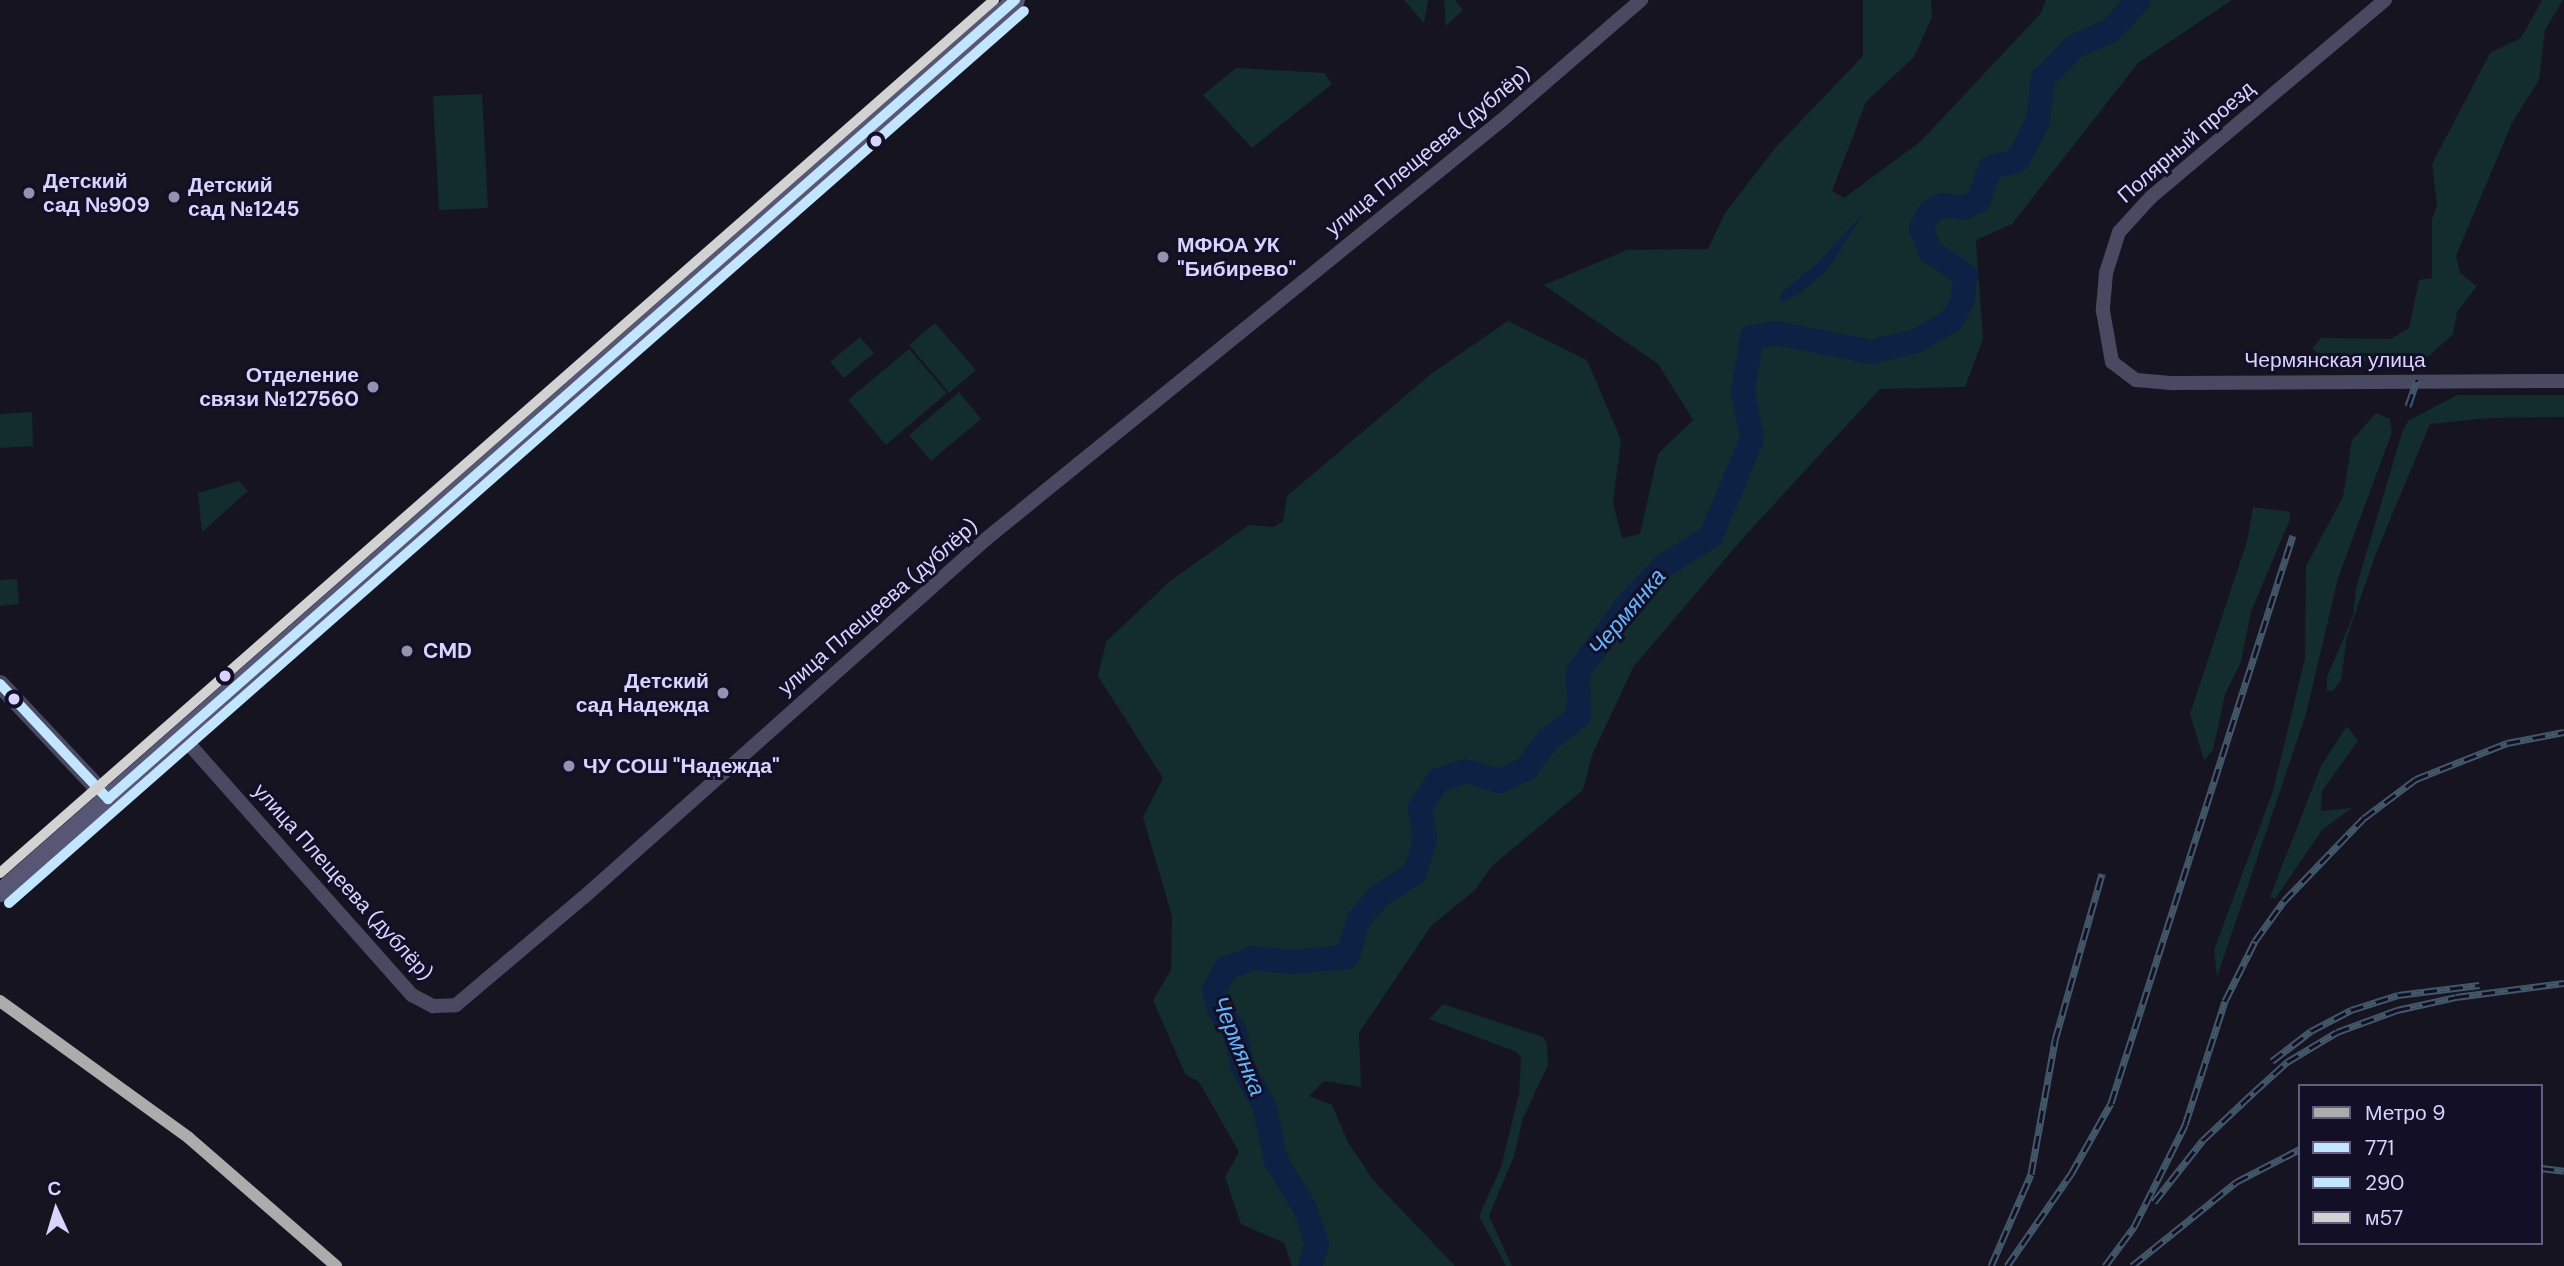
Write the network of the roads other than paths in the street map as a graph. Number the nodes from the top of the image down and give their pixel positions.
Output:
1 (1014, 0) edge
2 (1641, 0) edge
3 (2385, 0) edge
4 (2112, 362) joint
5 (2564, 381) edge
6 (0, 684) edge
7 (181, 734) junction
8 (108, 799) junction
9 (0, 892) edge

1 - 7 main road
2 - 7 street, улица Плещеева (дублёр)
3 - 4 street, Полярный проезд
4 - 5 street, Чермянская улица
6 - 8 street
7 - 8 main road
8 - 9 main road

